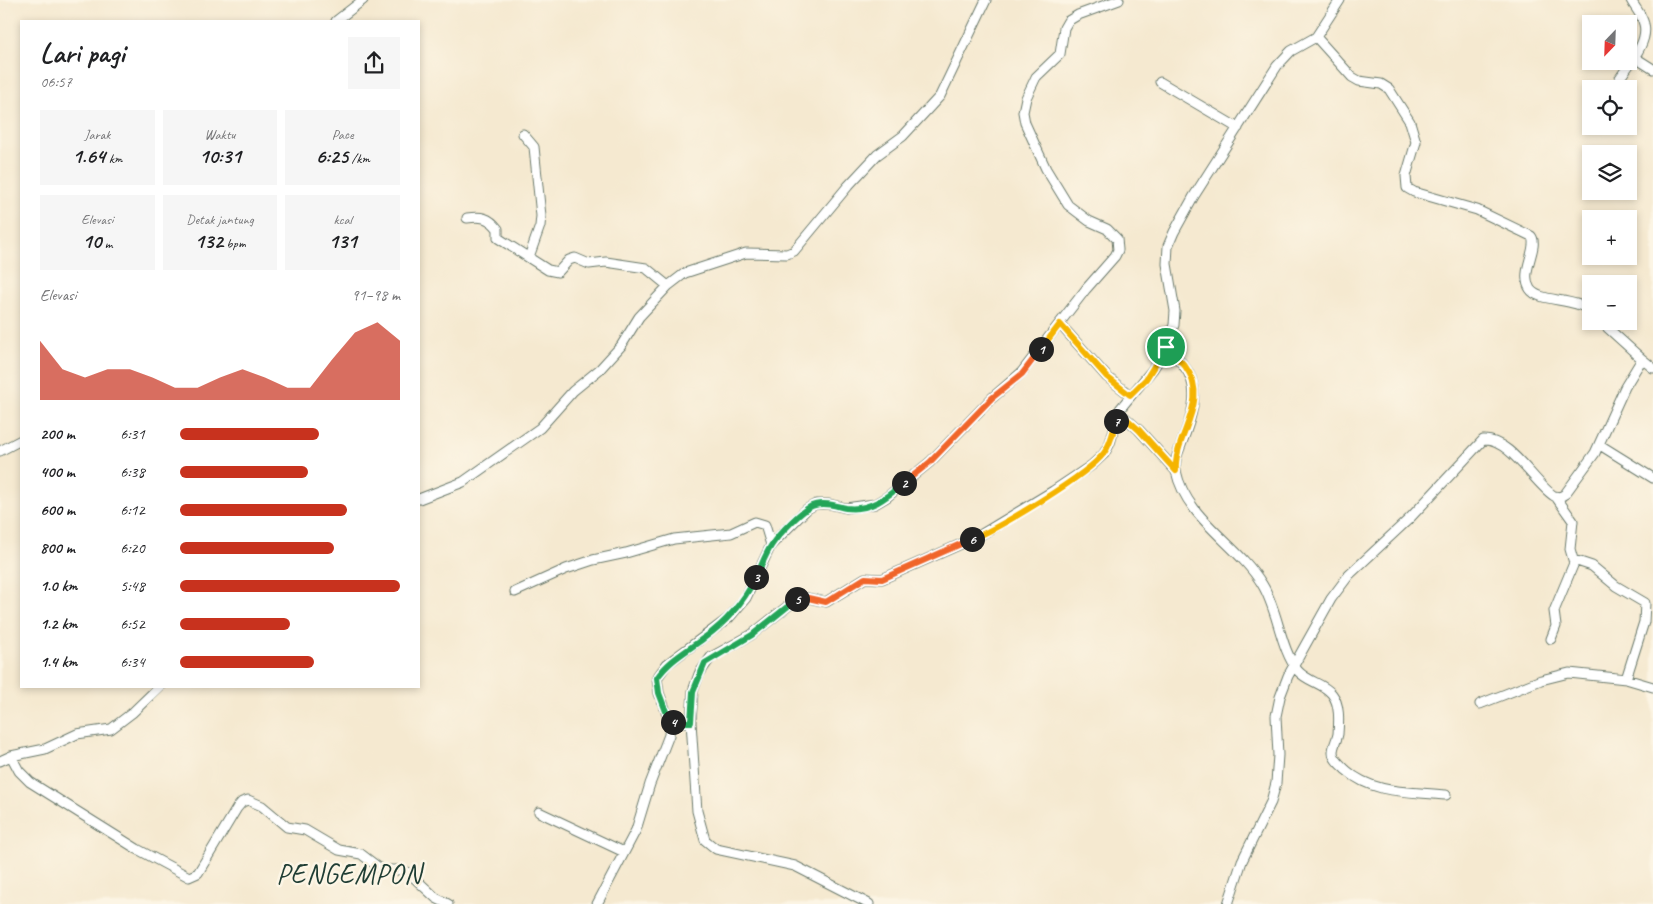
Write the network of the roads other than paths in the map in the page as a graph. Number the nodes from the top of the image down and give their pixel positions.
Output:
1 (363, 0) edge
2 (986, 0) edge
3 (1119, 0) edge
4 (1340, 0) edge
5 (1631, 0) edge
6 (337, 20) edge
7 (1316, 37) junction
8 (1638, 48) edge
9 (1638, 60) edge
10 (1653, 69) edge
11 (1625, 70) edge
12 (1620, 78) dead end
13 (1160, 82) dead end
14 (1238, 128) junction
15 (523, 134) dead end
16 (467, 218) dead end
17 (529, 257) junction
18 (668, 286) junction
19 (1582, 304) edge
20 (1060, 324) junction
21 (1610, 330) edge
22 (1166, 347) junction
23 (1642, 359) junction
24 (1653, 368) edge
25 (1130, 395) junction
26 (1119, 412) junction
27 (20, 441) edge
28 (1600, 445) junction
29 (0, 451) edge
30 (1176, 471) junction
31 (1653, 478) edge
32 (1556, 497) junction
33 (420, 500) edge
34 (771, 545) junction
35 (1574, 560) junction
36 (515, 592) dead end
37 (1551, 639) dead end
38 (1295, 665) junction
39 (1626, 679) junction
40 (1653, 687) edge
41 (158, 688) edge
42 (1480, 704) dead end
43 (670, 722) junction
44 (691, 722) junction
45 (11, 756) junction
46 (0, 762) edge
47 (1446, 795) dead end
48 (539, 812) dead end
49 (624, 852) junction
50 (448, 904) edge
51 (597, 904) edge
52 (869, 904) edge
53 (1228, 904) edge

1 - 6 street
2 - 18 street
3 - 20 street
4 - 7 street
5 - 8 street
7 - 14 street
7 - 19 street
9 - 10 street
11 - 12 street
13 - 14 street
14 - 22 street
15 - 17 street
16 - 17 street
17 - 18 street
18 - 33 street
20 - 25 street
20 - 34 street
21 - 23 street
22 - 25 street
22 - 30 street
23 - 24 street
23 - 28 street
25 - 26 street
26 - 30 street
26 - 44 street
27 - 29 street
28 - 31 street
28 - 32 street
30 - 38 street
32 - 35 street
32 - 38 street
34 - 36 street
34 - 43 street
35 - 37 street
35 - 39 street
38 - 47 street
38 - 53 street
39 - 40 street
39 - 42 street
41 - 45 street
43 - 44 street
43 - 49 street
44 - 52 street
45 - 46 street
45 - 50 street
48 - 49 street
49 - 51 street

